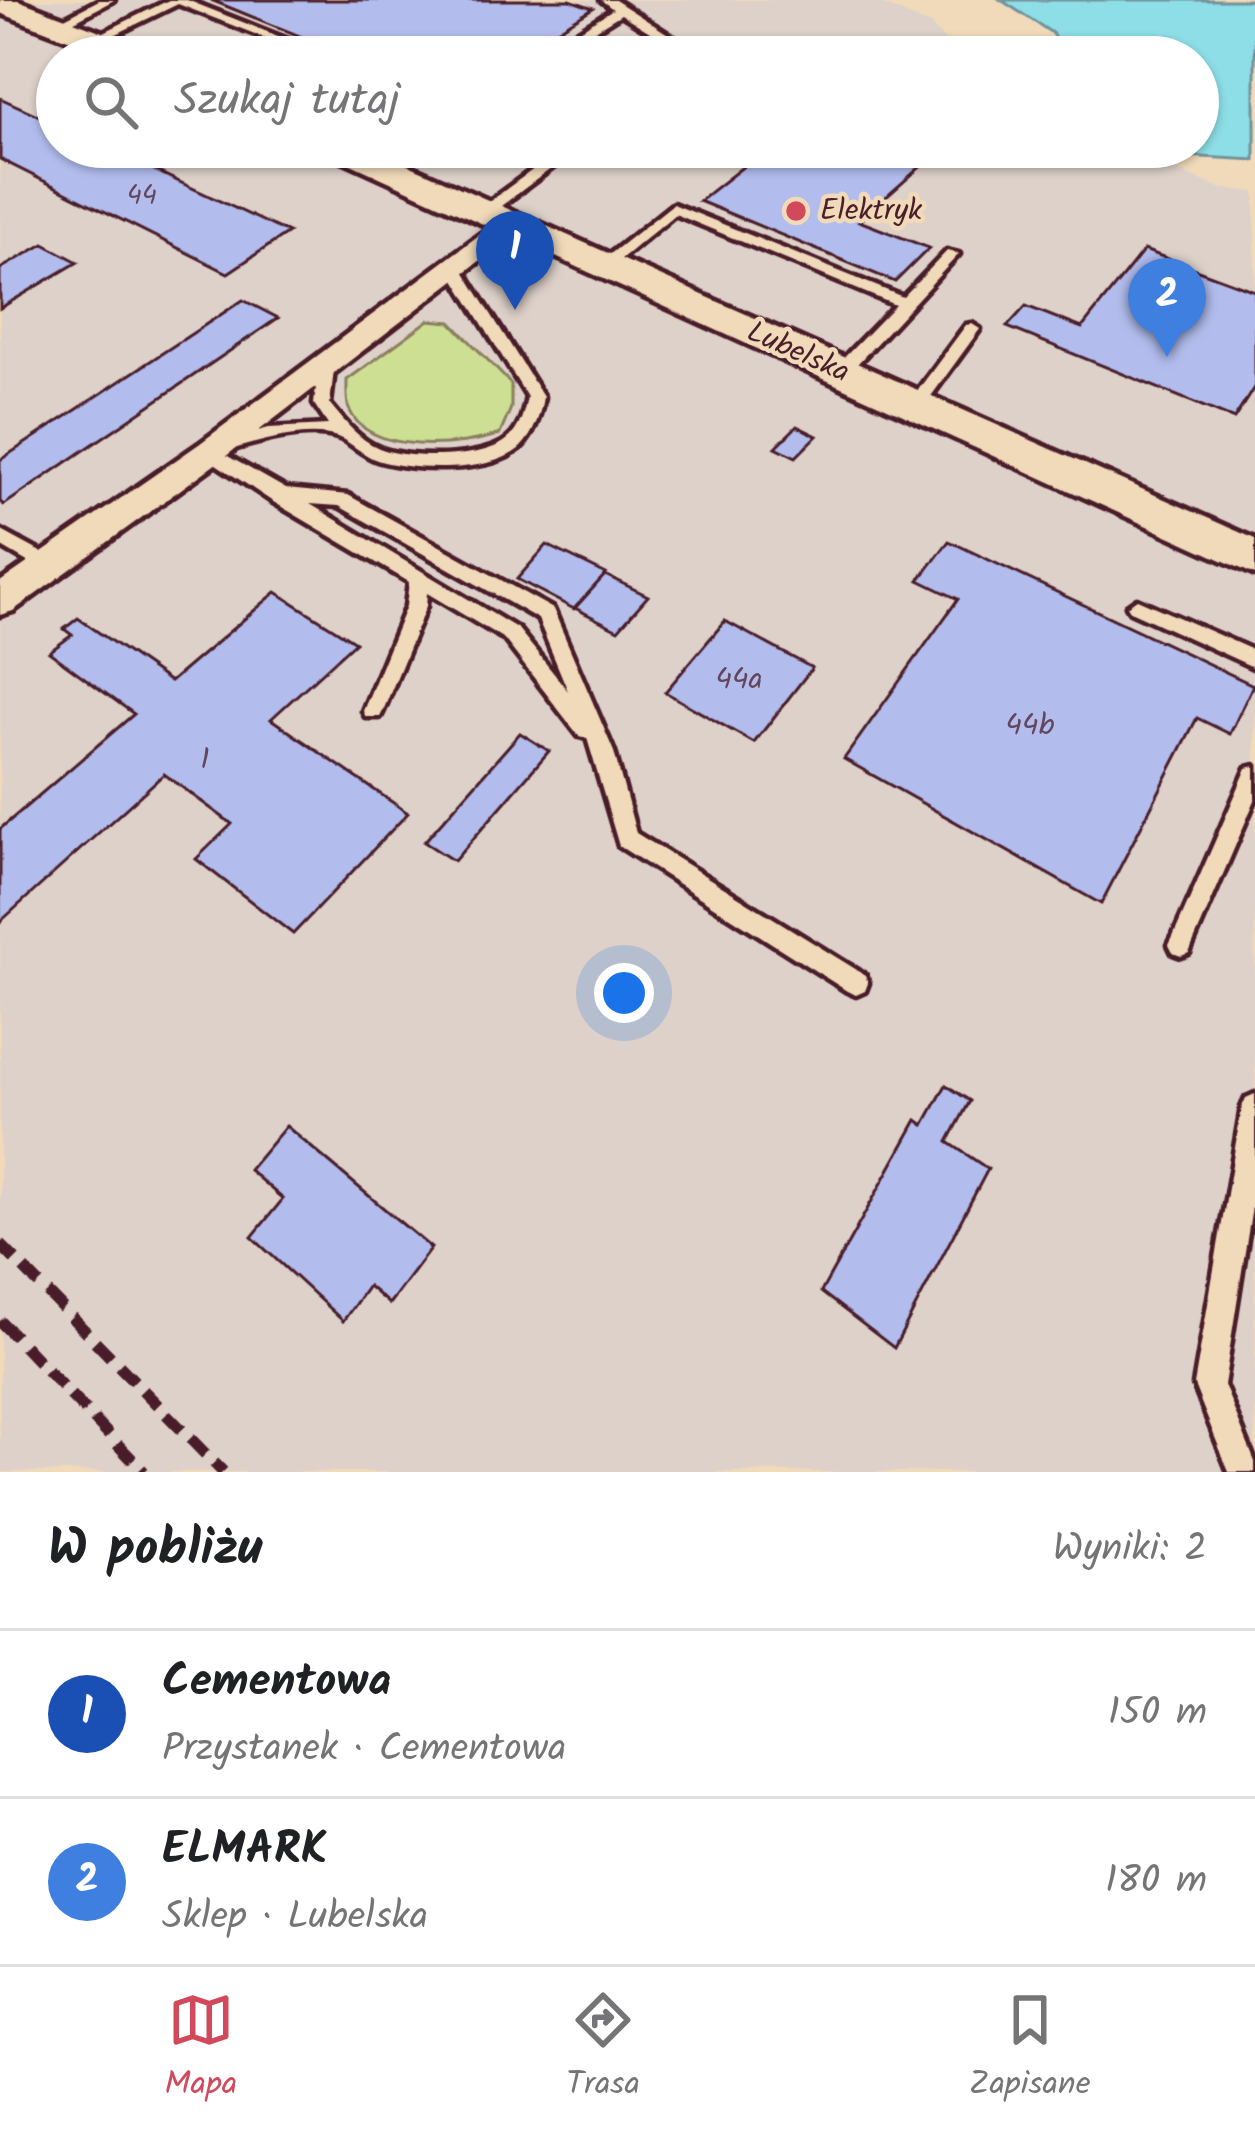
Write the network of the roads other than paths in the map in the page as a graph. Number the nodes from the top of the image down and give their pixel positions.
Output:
1 (108, 0) edge
2 (177, 0) edge
3 (608, 0) edge
4 (0, 3) edge
5 (621, 9) junction
6 (61, 23) junction
7 (93, 36) edge
8 (102, 36) edge
9 (270, 36) edge
10 (577, 36) edge
11 (664, 36) edge
12 (386, 168) edge
13 (547, 168) edge
14 (497, 218) junction
15 (952, 254) dead end
16 (454, 266) junction
17 (604, 266) junction
18 (905, 303) junction
19 (972, 329) dead end
20 (327, 361) junction
21 (840, 372) junction
22 (915, 406) junction
23 (340, 431) junction
24 (210, 452) junction
25 (276, 495) junction
26 (0, 537) edge
27 (1255, 559) edge
28 (50, 566) junction
29 (418, 580) junction
30 (0, 602) edge
31 (1137, 606) dead end
32 (1255, 660) edge
33 (373, 712) dead end
34 (603, 752) junction
35 (1255, 775) edge
36 (1181, 945) dead end
37 (856, 983) dead end
38 (1255, 1107) edge
39 (1244, 1472) edge

1 - 6 lane
2 - 8 lane
2 - 9 lane
3 - 5 lane
4 - 6 street
5 - 10 lane
5 - 11 lane
6 - 7 street
12 - 14 street, Lubelska
13 - 14 lane
14 - 16 street
14 - 17 street, Lubelska
15 - 18 lane
16 - 20 street
16 - 23 lane
17 - 18 lane
17 - 21 street, Lubelska
18 - 21 lane
19 - 22 lane
20 - 23 lane
20 - 24 street
21 - 22 street, Lubelska
22 - 27 street, Lubelska
23 - 24 lane
24 - 25 lane
24 - 28 street
25 - 29 lane
25 - 34 lane
26 - 28 lane
28 - 30 street
29 - 33 lane
29 - 34 lane
31 - 32 lane
34 - 37 lane
35 - 36 lane
38 - 39 lane

